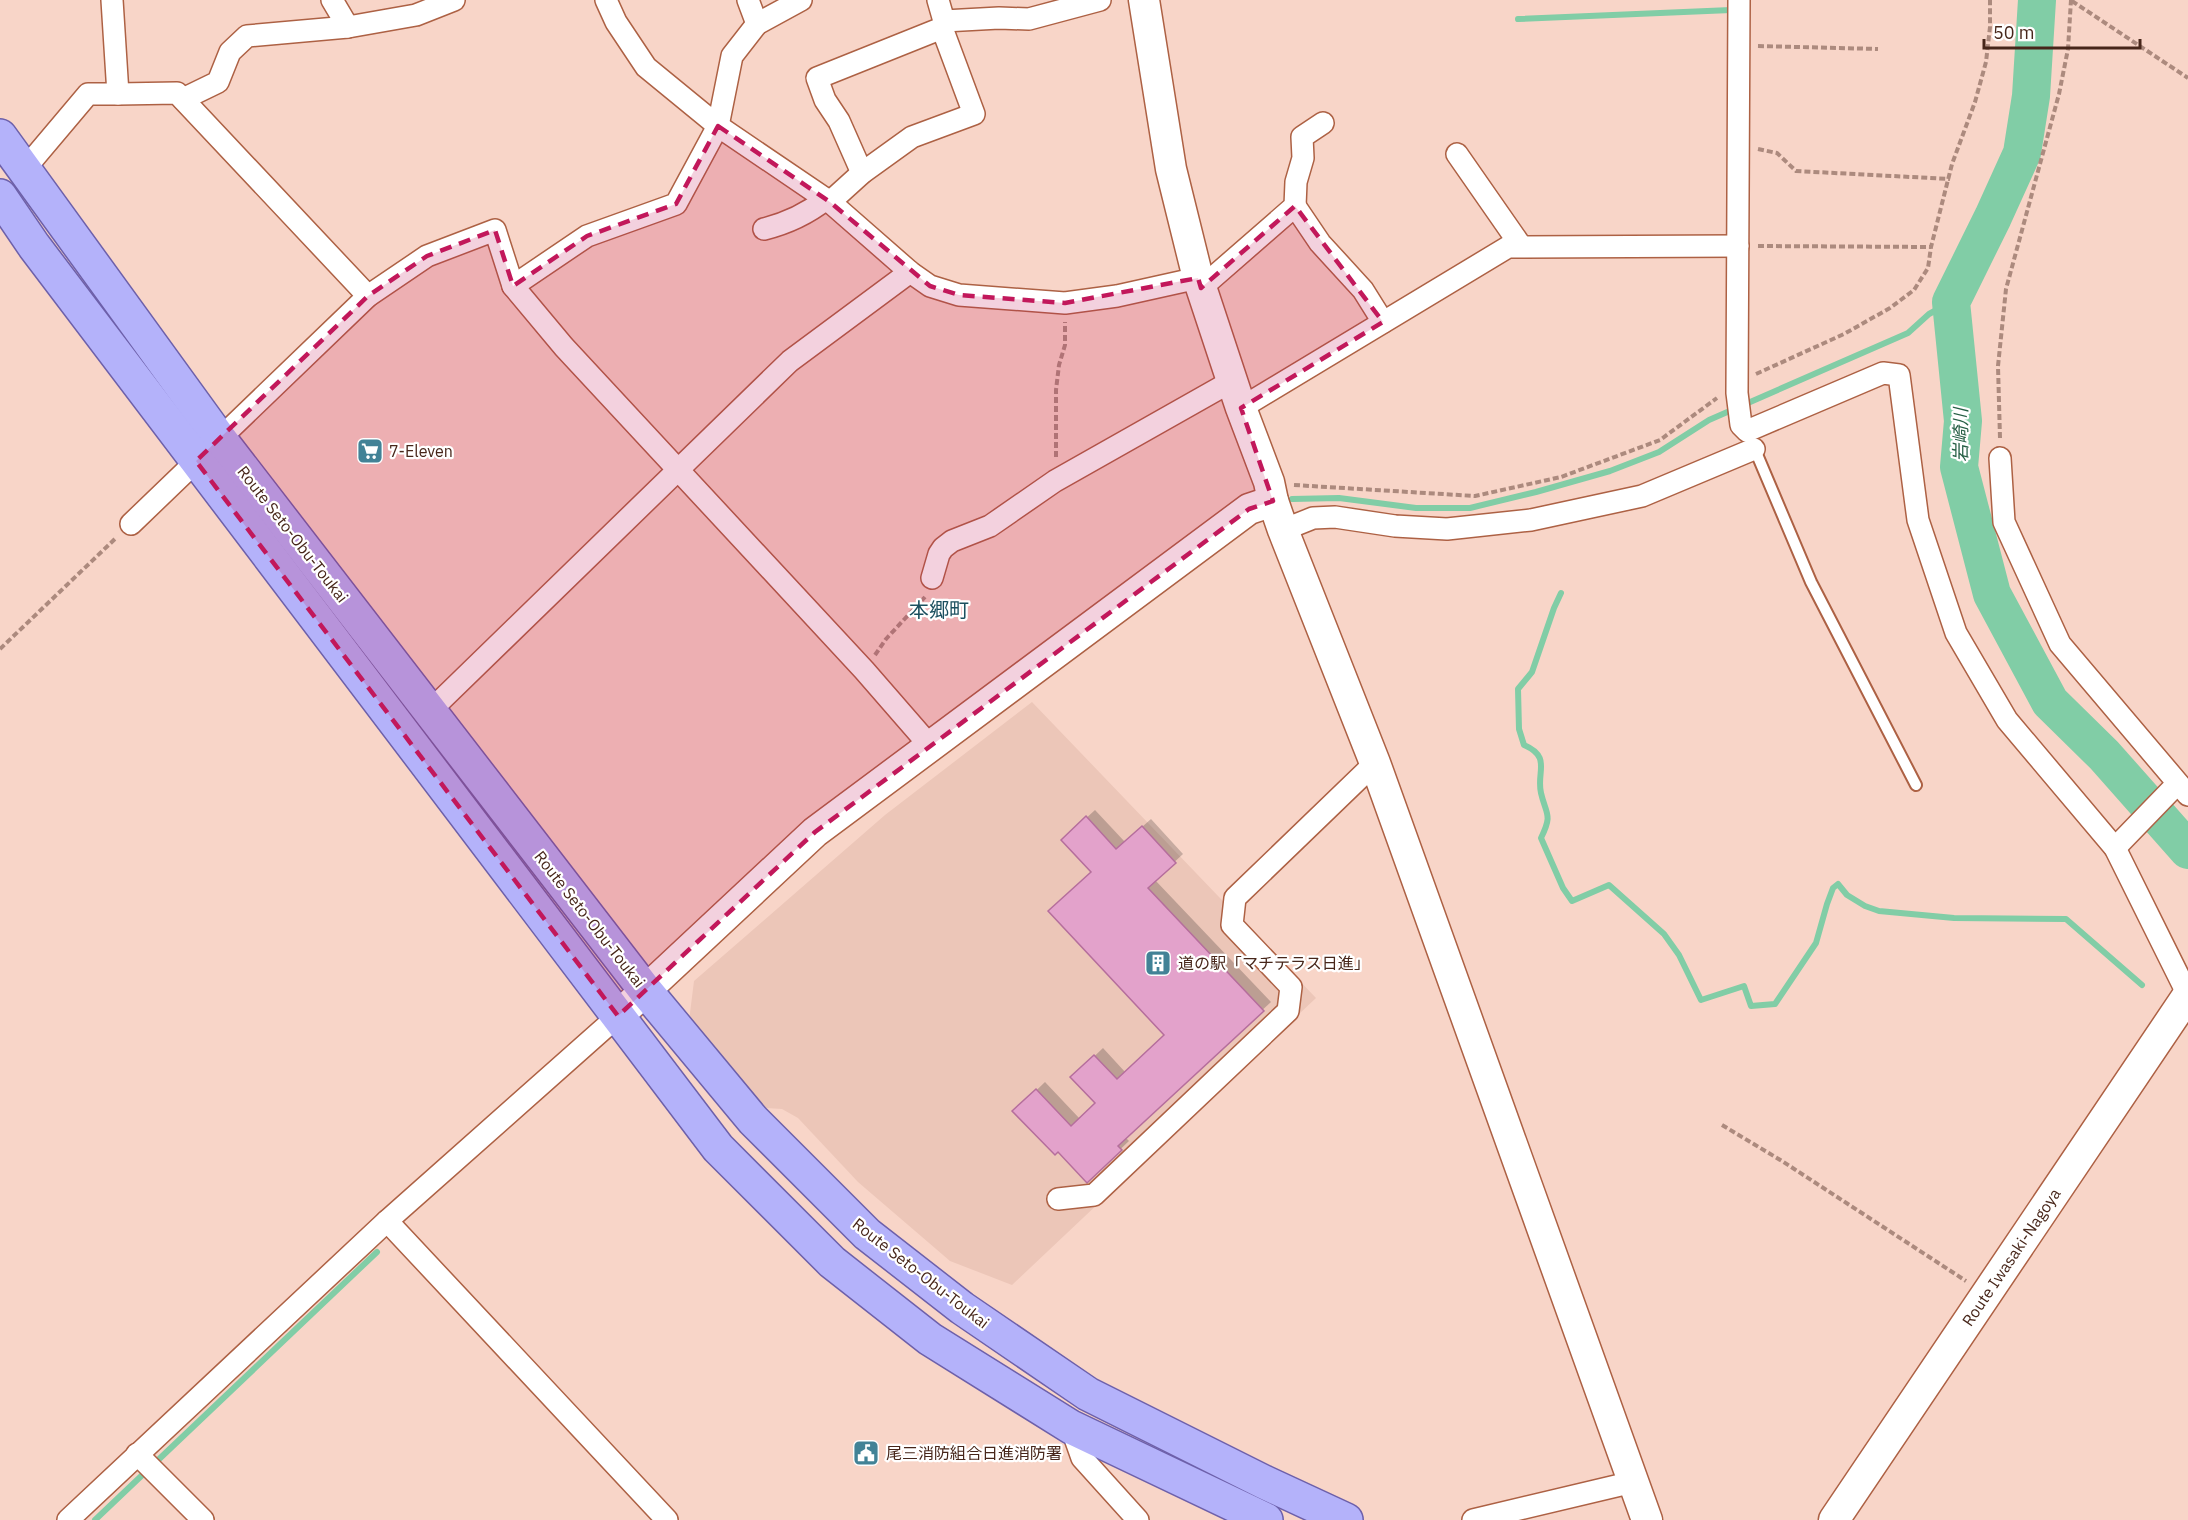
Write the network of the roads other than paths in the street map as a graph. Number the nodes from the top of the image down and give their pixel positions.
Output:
1 (112, 0) edge
2 (332, 0) edge
3 (454, 0) edge
4 (606, 0) edge
5 (748, 0) edge
6 (801, 0) edge
7 (938, 0) edge
8 (1100, 0) edge
9 (1144, 0) edge
10 (1739, 0) edge
11 (757, 24) junction
12 (943, 24) junction
13 (348, 27) junction
14 (118, 94) junction
15 (183, 99) junction
16 (1323, 123) dead end
17 (718, 126) junction
18 (0, 136) edge
19 (1457, 154) dead end
20 (23, 171) junction
21 (862, 173) junction
22 (0, 196) edge
23 (828, 200) junction
24 (1295, 206) junction
25 (764, 229) dead end
26 (1521, 246) junction
27 (1738, 246) junction
28 (910, 272) junction
29 (1200, 283) junction
30 (513, 286) junction
31 (368, 296) junction
32 (1383, 322) junction
33 (1237, 394) junction
34 (1747, 435) junction
35 (208, 449) junction
36 (2000, 458) road end
37 (679, 470) junction
38 (1271, 491) junction
39 (131, 524) road end
40 (1283, 530) junction
41 (932, 578) road end
42 (430, 711) junction
43 (931, 747) junction
44 (1376, 763) junction
45 (1916, 785) dead end
46 (2179, 790) edge
47 (2117, 845) junction
48 (645, 990) junction
49 (2188, 995) edge
50 (618, 1016) junction
51 (1058, 1199) dead end
52 (387, 1221) junction
53 (1071, 1427) junction
54 (137, 1454) junction
55 (1633, 1482) junction
56 (1258, 1518) edge
57 (68, 1520) edge
58 (203, 1520) edge
59 (667, 1520) edge
60 (1138, 1520) edge
61 (1346, 1520) edge
62 (1473, 1520) edge
63 (1647, 1520) edge
64 (1834, 1520) edge

1 - 14 street
2 - 13 street
3 - 13 street
4 - 17 street
5 - 11 street
6 - 11 street
7 - 12 street
8 - 12 street
9 - 29 street
10 - 27 street
11 - 17 street
12 - 21 street
12 - 21 street
13 - 15 street
14 - 15 street
14 - 20 street
15 - 31 street
16 - 24 street
17 - 23 street
17 - 30 street
18 - 20 main road, Route Seto-Obu-Toukai
19 - 26 street
20 - 35 main road, Route Seto-Obu-Toukai
21 - 23 street
22 - 35 main road, Route Seto-Obu-Toukai
23 - 25 street
23 - 28 street
24 - 29 street
24 - 32 street
26 - 27 street
26 - 32 street
27 - 34 street
28 - 29 street
28 - 37 street
29 - 33 street
30 - 31 street
30 - 37 street
31 - 35 street
32 - 33 street
33 - 38 street
33 - 41 street
34 - 40 street
34 - 45 lane
34 - 47 street
35 - 39 street
35 - 42 main road, Route Seto-Obu-Toukai
35 - 50 main road, Route Seto-Obu-Toukai
36 - 46 street
37 - 42 street
37 - 43 street
38 - 40 street
38 - 43 street
40 - 44 street
42 - 48 main road, Route Seto-Obu-Toukai
43 - 48 street
44 - 51 street
44 - 55 street
46 - 47 street
47 - 49 street
48 - 50 street
48 - 61 main road, Route Seto-Obu-Toukai
49 - 64 street, Route Iwasaki-Nagoya
50 - 52 street
50 - 53 main road, Route Seto-Obu-Toukai
52 - 54 street
52 - 59 street
53 - 56 main road, Route Seto-Obu-Toukai
53 - 60 street
54 - 57 street
54 - 58 street
55 - 62 street
55 - 63 street

